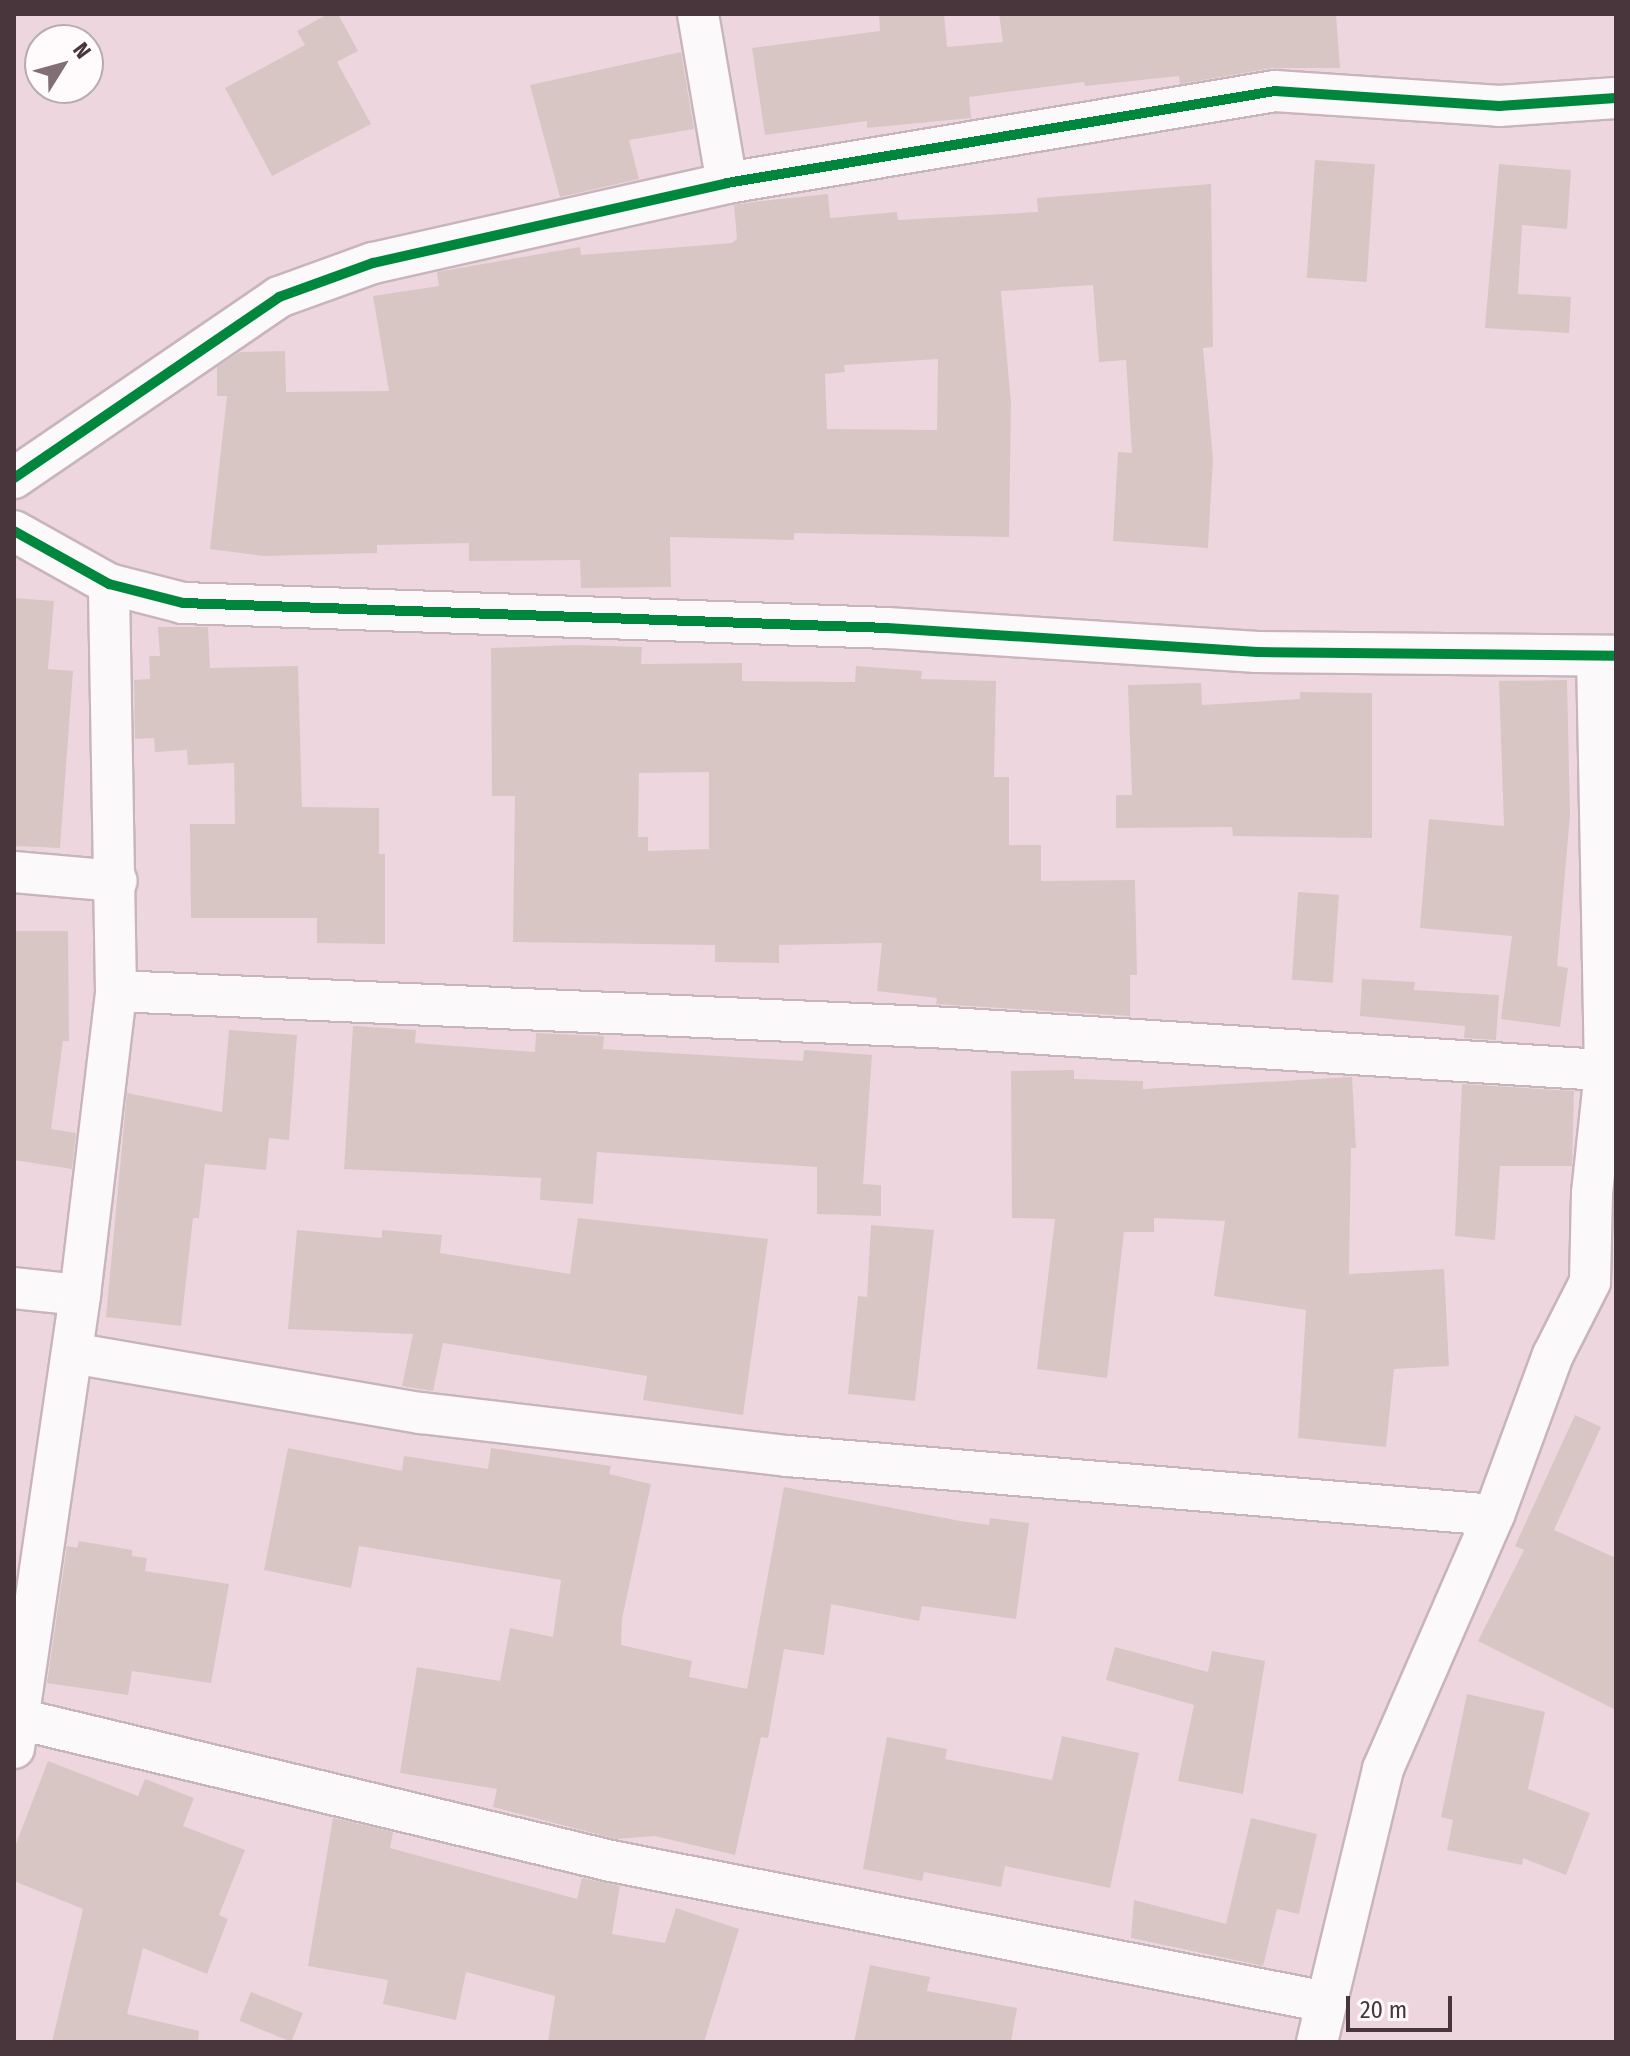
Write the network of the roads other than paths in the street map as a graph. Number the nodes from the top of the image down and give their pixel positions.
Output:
1 (698, 14) edge
2 (1616, 98) edge
3 (727, 183) junction
4 (14, 478) edge
5 (14, 531) edge
6 (109, 584) junction
7 (1606, 657) edge
8 (14, 872) edge
9 (117, 881) junction
10 (116, 991) junction
11 (1610, 1071) edge
12 (1603, 1285) edge
13 (14, 1288) edge
14 (80, 1295) junction
15 (72, 1353) junction
16 (1494, 1515) junction
17 (18, 1707) edge
18 (1326, 2002) junction
19 (1317, 2042) edge

1 - 3 street
2 - 3 street
3 - 4 street
5 - 6 street
6 - 7 street
6 - 9 street
7 - 11 street
8 - 9 street
9 - 10 street
10 - 11 street
10 - 14 street
11 - 12 street
12 - 16 street
13 - 14 street
14 - 15 street
15 - 16 street
15 - 17 street
16 - 18 street
17 - 18 street
18 - 19 street

